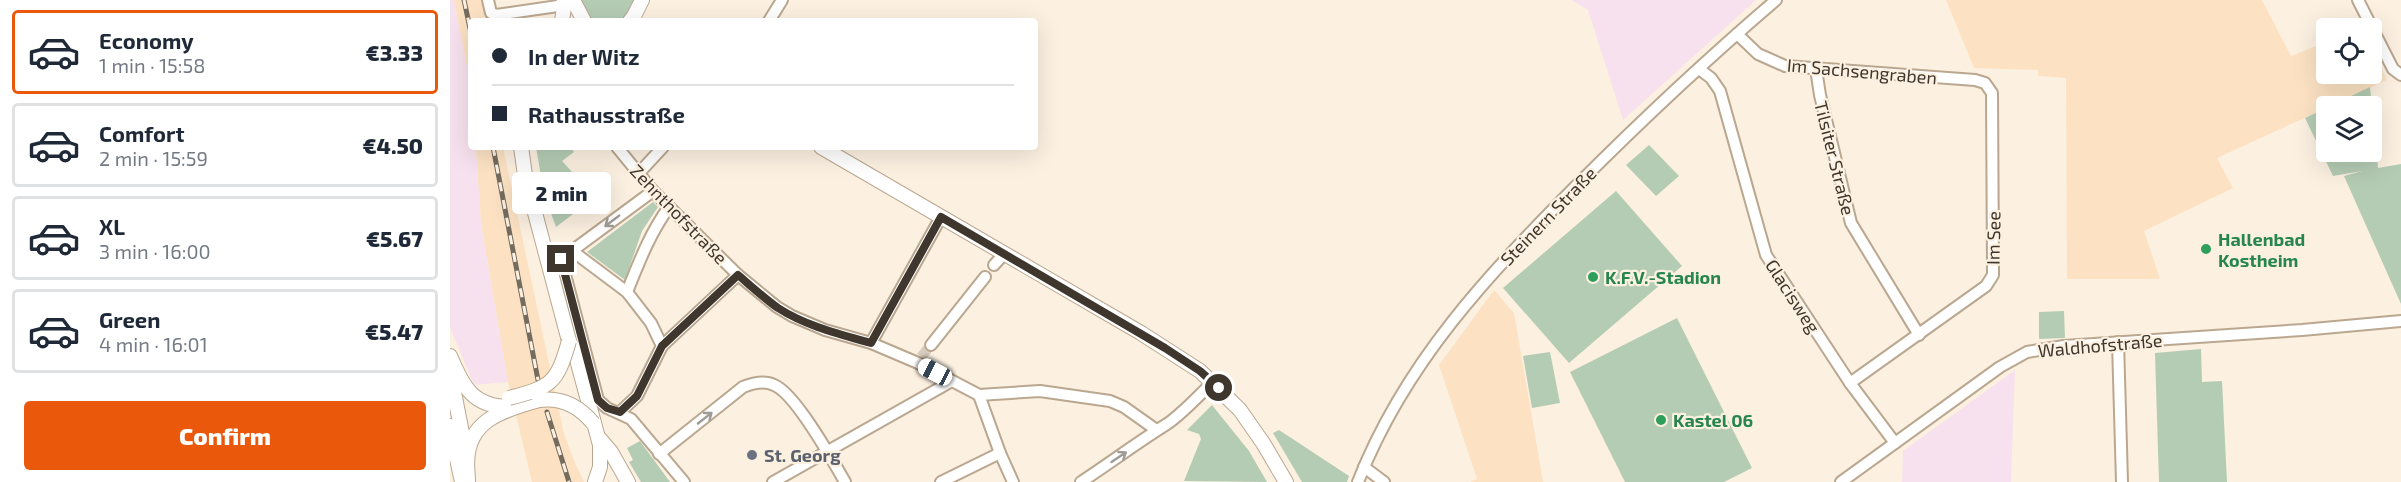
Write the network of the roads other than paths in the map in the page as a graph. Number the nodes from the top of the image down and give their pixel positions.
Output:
1 (488, 0) edge
2 (565, 0) edge
3 (573, 0) edge
4 (782, 0) edge
5 (1776, 0) edge
6 (2358, 0) edge
7 (642, 1) edge
8 (562, 18) edge
9 (582, 18) edge
10 (632, 18) edge
11 (644, 18) edge
12 (772, 18) edge
13 (1737, 34) junction
14 (1699, 69) junction
15 (1816, 69) junction
16 (2401, 75) edge
17 (1992, 93) joint
18 (521, 150) edge
19 (619, 150) edge
20 (660, 150) edge
21 (826, 150) edge
22 (638, 174) junction
23 (653, 191) junction
24 (669, 207) junction
25 (941, 217) junction
26 (572, 250) junction
27 (1004, 254) junction
28 (994, 265) dead end
29 (738, 275) junction
30 (985, 277) dead end
31 (627, 292) junction
32 (2401, 321) edge
33 (1919, 335) junction
34 (569, 341) junction
35 (2118, 342) junction
36 (871, 343) junction
37 (931, 345) tunnel mouth
38 (662, 348) junction
39 (450, 356) edge
40 (450, 372) edge
41 (952, 381) junction
42 (1213, 382) junction
43 (1850, 382) junction
44 (979, 394) junction
45 (539, 400) junction
46 (512, 405) junction
47 (620, 412) junction
48 (593, 423) junction
49 (450, 426) edge
50 (1155, 429) junction
51 (1895, 443) junction
52 (827, 452) junction
53 (1000, 453) junction
54 (604, 454) junction
55 (659, 454) junction
56 (468, 461) junction
57 (1364, 467) junction
58 (462, 482) edge
59 (468, 482) edge
60 (474, 482) edge
61 (595, 482) edge
62 (618, 482) edge
63 (628, 482) edge
64 (684, 482) edge
65 (773, 482) edge
66 (845, 482) edge
67 (941, 482) edge
68 (1013, 482) edge
69 (1081, 482) edge
70 (1286, 482) edge
71 (1358, 482) edge
72 (1384, 482) edge
73 (1841, 482) edge
74 (2121, 482) edge

1 - 2 street
2 - 8 main road
3 - 9 main road
4 - 12 street
5 - 13 street, Steinern Straße
6 - 16 street
7 - 10 main road
7 - 11 main road
13 - 14 street, Steinern Straße
13 - 15 street, Im Sachsengraben
14 - 43 street, Glacisweg
14 - 57 street, Steinern Straße
15 - 17 street, Im Sachsengraben
15 - 33 street, Tilsiter Straße
17 - 33 street, Im See
18 - 34 main road
19 - 22 street, Zehnthofstraße
20 - 22 street
21 - 25 main road
22 - 23 street, Zehnthofstraße
23 - 24 street, Zehnthofstraße
23 -> 26 street
24 - 29 street, Zehnthofstraße
24 - 31 street
25 - 27 main road
25 - 36 street
26 - 31 street
26 - 47 street
27 - 28 street
27 - 42 main road
29 - 36 street, Zehnthofstraße
29 - 38 street
30 - 37 street
31 - 38 street
32 - 35 street, Waldhofstraße
33 - 43 street, Im See
34 - 45 main road, bridge
34 - 46 main road, bridge
34 - 48 main road, bridge
35 - 51 street, Waldhofstraße
35 - 74 street
36 - 41 street, Zehnthofstraße
38 - 47 street
39 - 46 main road
40 - 56 main road
41 - 44 street, Zehnthofstraße
41 - 52 street
42 - 50 street
42 - 70 main road
43 - 51 street, Glacisweg
44 - 50 street
44 - 53 street
45 - 46 main road
45 - 48 main road, bridge
46 - 56 main road
47 - 55 street
48 - 54 main road
49 - 58 main road
69 -> 50 street
51 - 73 street, Waldhofstraße
55 -> 52 street
52 - 65 street
52 - 66 street
53 - 67 street
53 - 68 street
54 - 61 main road
54 - 62 main road
54 - 63 main road
55 - 64 street
56 - 59 main road
56 - 60 main road
57 - 71 street, Steinern Straße
57 - 72 street

